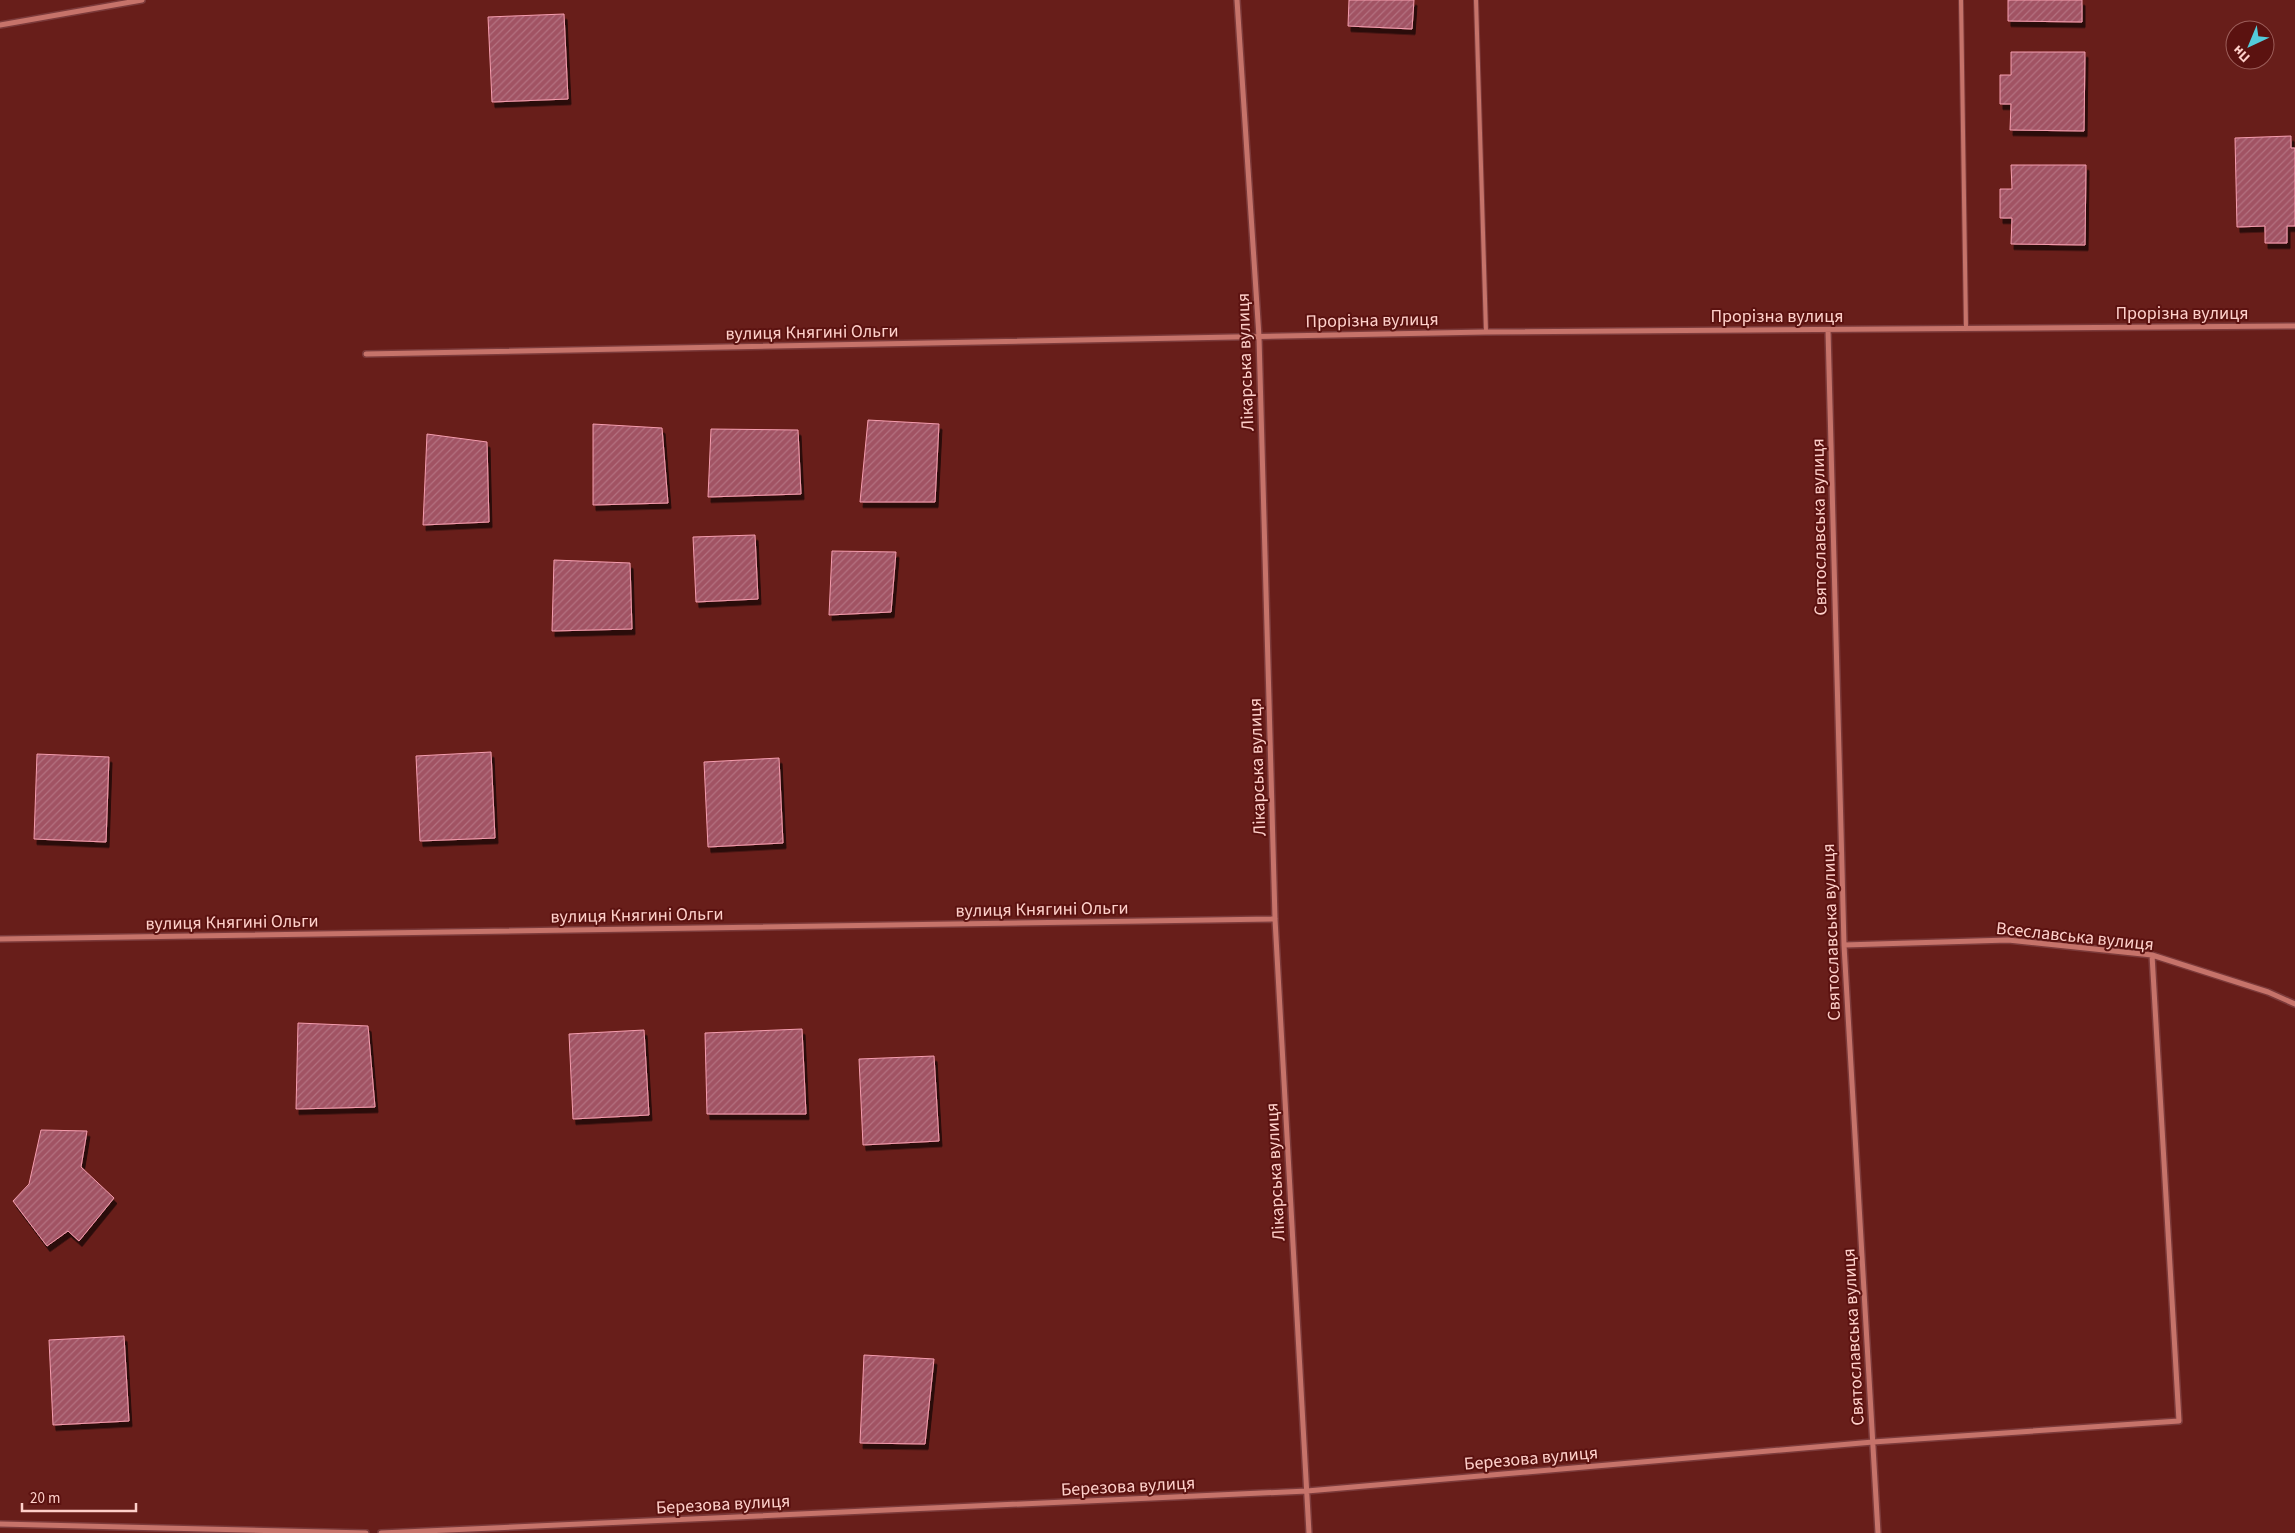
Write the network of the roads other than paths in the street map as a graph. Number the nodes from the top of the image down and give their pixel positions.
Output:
1 (142, 0) edge
2 (1237, 0) edge
3 (1476, 0) edge
4 (1961, 0) edge
5 (0, 25) edge
6 (2295, 326) edge
7 (1966, 328) junction
8 (1828, 330) junction
9 (1486, 332) junction
10 (1259, 337) junction
11 (366, 354) dead end
12 (1275, 919) junction
13 (0, 939) edge
14 (1844, 945) junction
15 (2152, 955) junction
16 (2295, 1004) edge
17 (1873, 1442) junction
18 (1307, 1491) junction
19 (0, 1524) edge
20 (366, 1533) edge
21 (382, 1533) edge
22 (1309, 1533) edge
23 (1878, 1533) edge

1 - 5 street
2 - 10 street, Лікарська вулиця
3 - 9 lane
4 - 7 lane
6 - 7 street, Прорізна вулиця
7 - 8 street, Прорізна вулиця
8 - 9 street, Прорізна вулиця
8 - 14 street, Святославська вулиця
9 - 10 street, Прорізна вулиця
10 - 11 street, вулиця Княгині Ольги
10 - 12 street, Лікарська вулиця
12 - 13 street, вулиця Княгині Ольги
12 - 18 street, Лікарська вулиця
14 - 15 street, Всеславська вулиця
14 - 17 street, Святославська вулиця
15 - 16 street, Всеславська вулиця
15 - 17 street, Березова вулиця
17 - 18 street, Березова вулиця
17 - 23 street, Святославська вулиця
18 - 21 street, Березова вулиця
18 - 22 street, Лікарська вулиця
19 - 20 street

